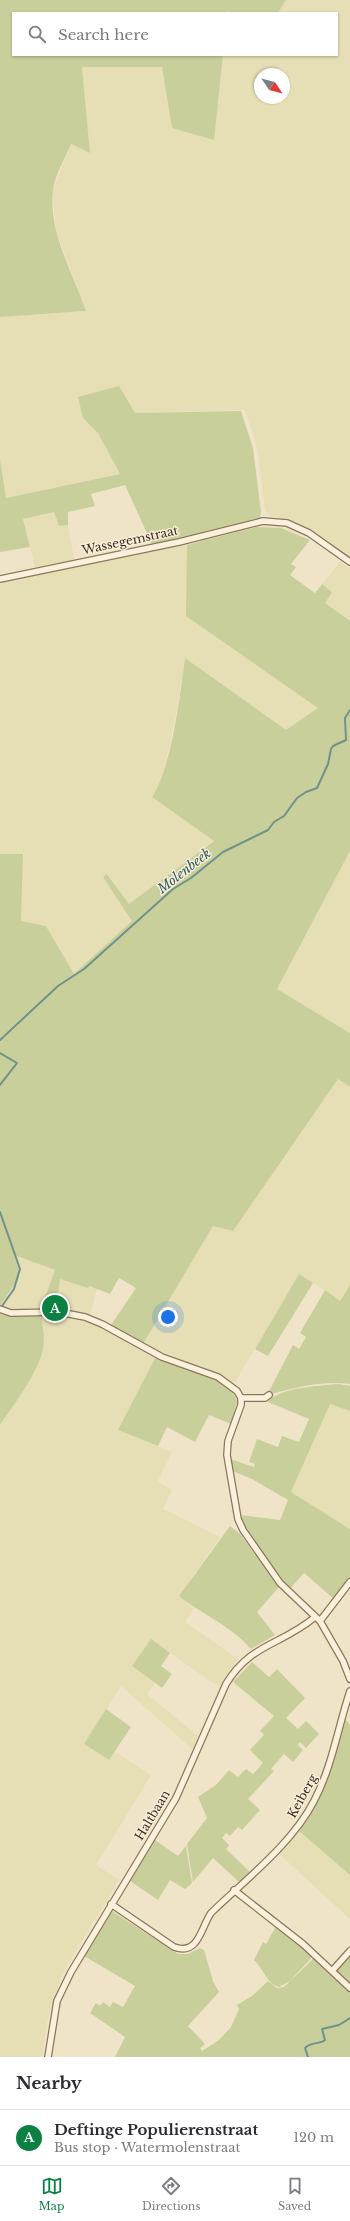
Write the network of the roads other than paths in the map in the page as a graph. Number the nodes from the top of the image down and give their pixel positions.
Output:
1 (350, 562) edge
2 (0, 579) edge
3 (0, 1309) edge
4 (269, 1395) dead end
5 (241, 1398) junction
6 (350, 1582) edge
7 (315, 1617) junction
8 (320, 1621) junction
9 (350, 1679) edge
10 (350, 1691) edge
11 (234, 1890) junction
12 (110, 1904) junction
13 (350, 1951) edge
14 (332, 1971) junction
15 (350, 1988) edge
16 (48, 2057) edge

1 - 2 street, Wassegemstraat
3 - 5 street
4 - 5 street
5 - 7 street
6 - 8 street
7 - 8 street
7 - 12 street, Haltbaan
8 - 9 street
10 - 11 street, Keiberg
11 - 12 street, Keiberg
11 - 14 street
12 - 16 street, Haltbaan
13 - 14 street
14 - 15 street

